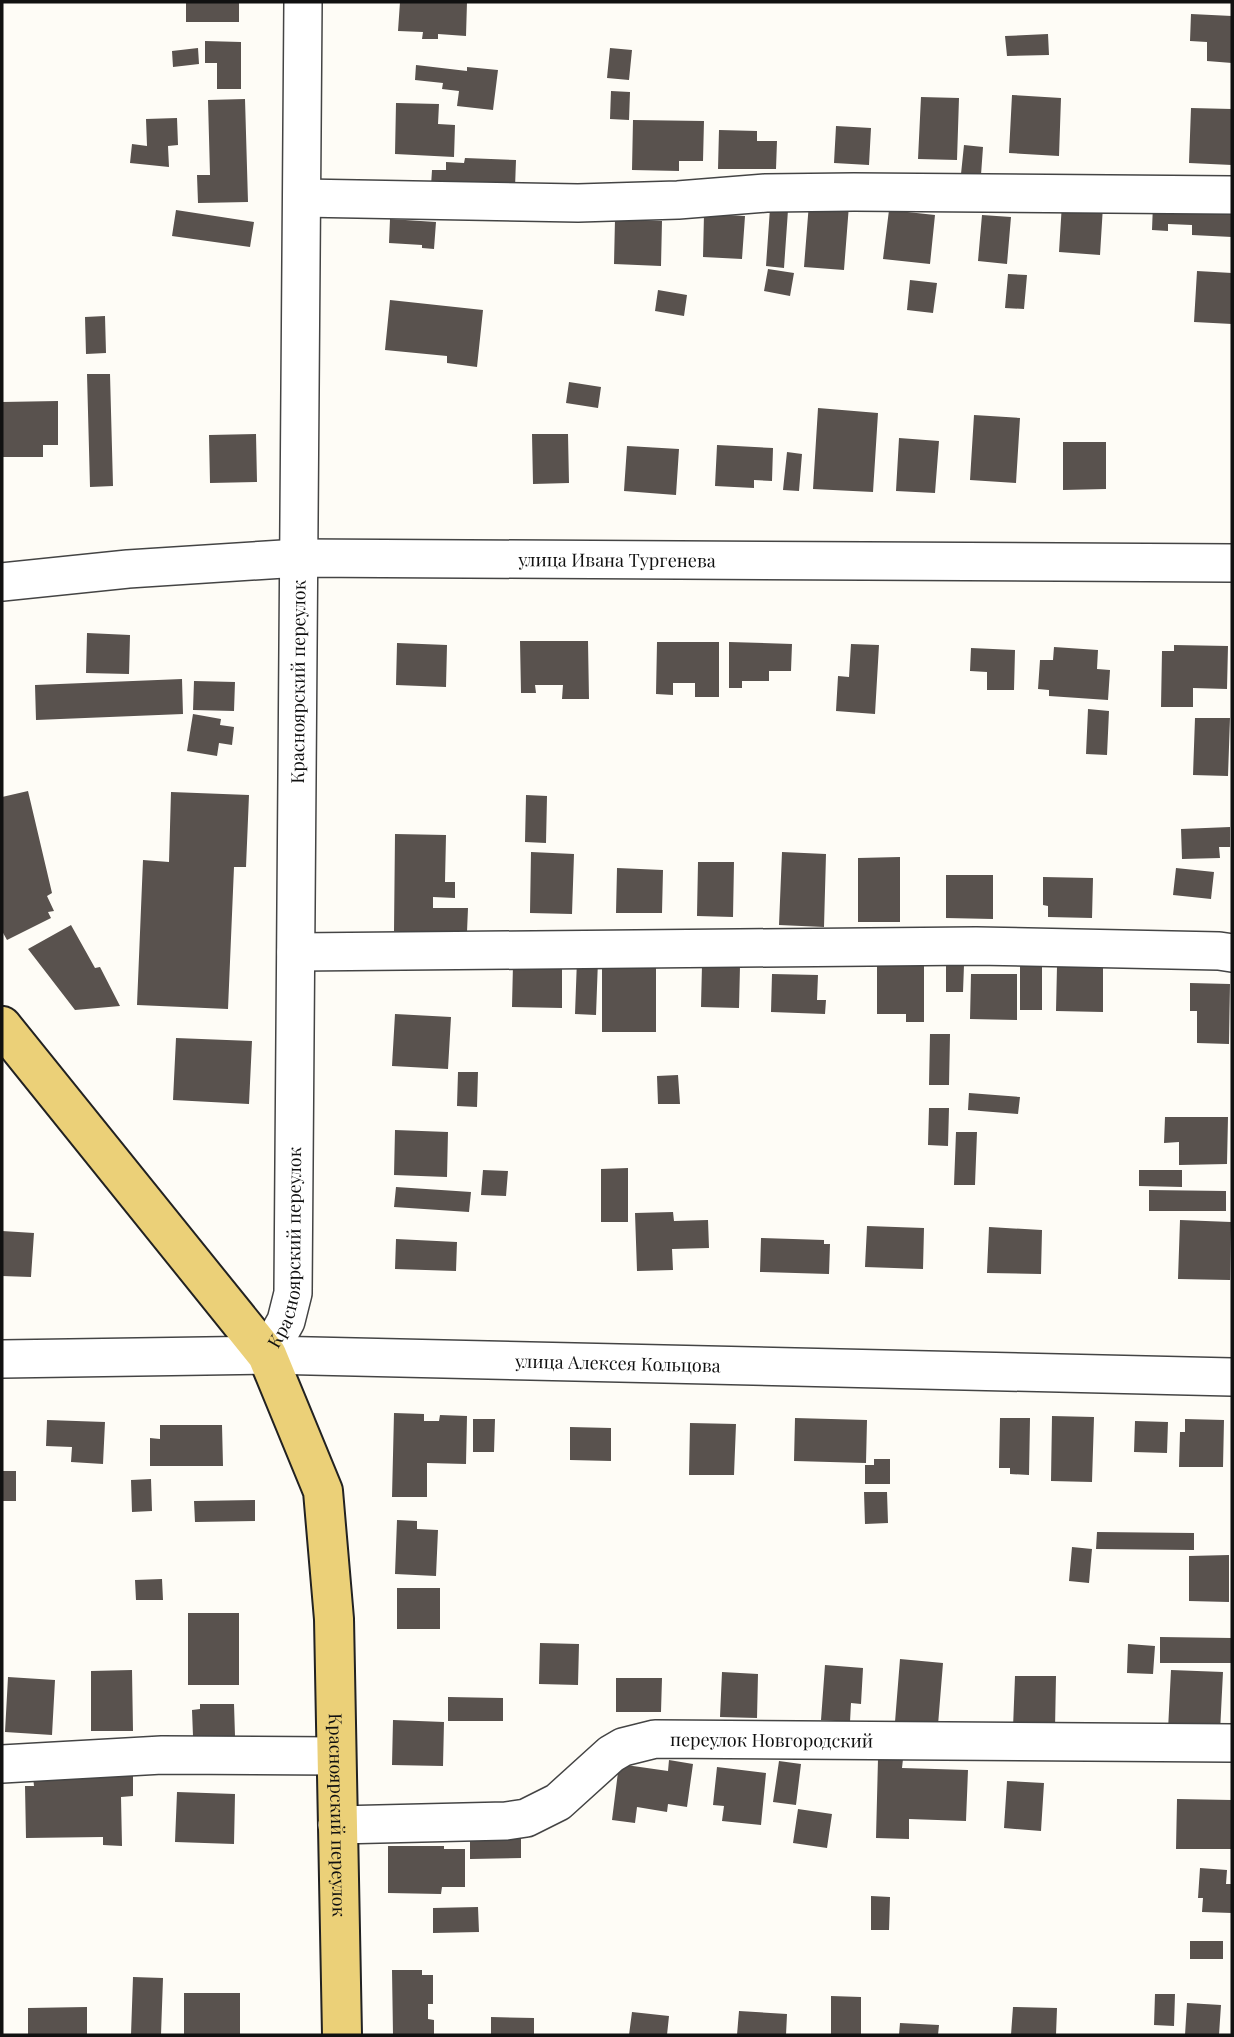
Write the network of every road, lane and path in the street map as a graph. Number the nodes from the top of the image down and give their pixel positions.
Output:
1 (303, 2) edge
2 (1232, 195) edge
3 (302, 198) junction
4 (299, 558) junction
5 (1232, 563) edge
6 (2, 582) edge
7 (296, 952) junction
8 (1232, 953) edge
9 (2, 1026) edge
10 (267, 1355) junction
11 (2, 1359) edge
12 (1232, 1377) edge
13 (1232, 1742) edge
14 (336, 1756) junction
15 (2, 1764) edge
16 (337, 1825) junction
17 (342, 2035) edge

1 - 3 street, Красноярский переулок
2 - 3 street
3 - 4 street, Красноярский переулок
4 - 5 street, улица Ивана Тургенева
4 - 6 street, улица Ивана Тургенева
4 - 7 street, Красноярский переулок
7 - 8 street
7 - 10 street, Красноярский переулок
9 - 10 main road, Красноярский переулок
10 - 11 street, улица Алексея Кольцова
10 - 12 street, улица Алексея Кольцова
10 - 14 main road, Красноярский переулок
13 - 16 street, переулок Новгородский
14 - 15 street
14 - 16 main road, Красноярский переулок
16 - 17 main road, Красноярский переулок

